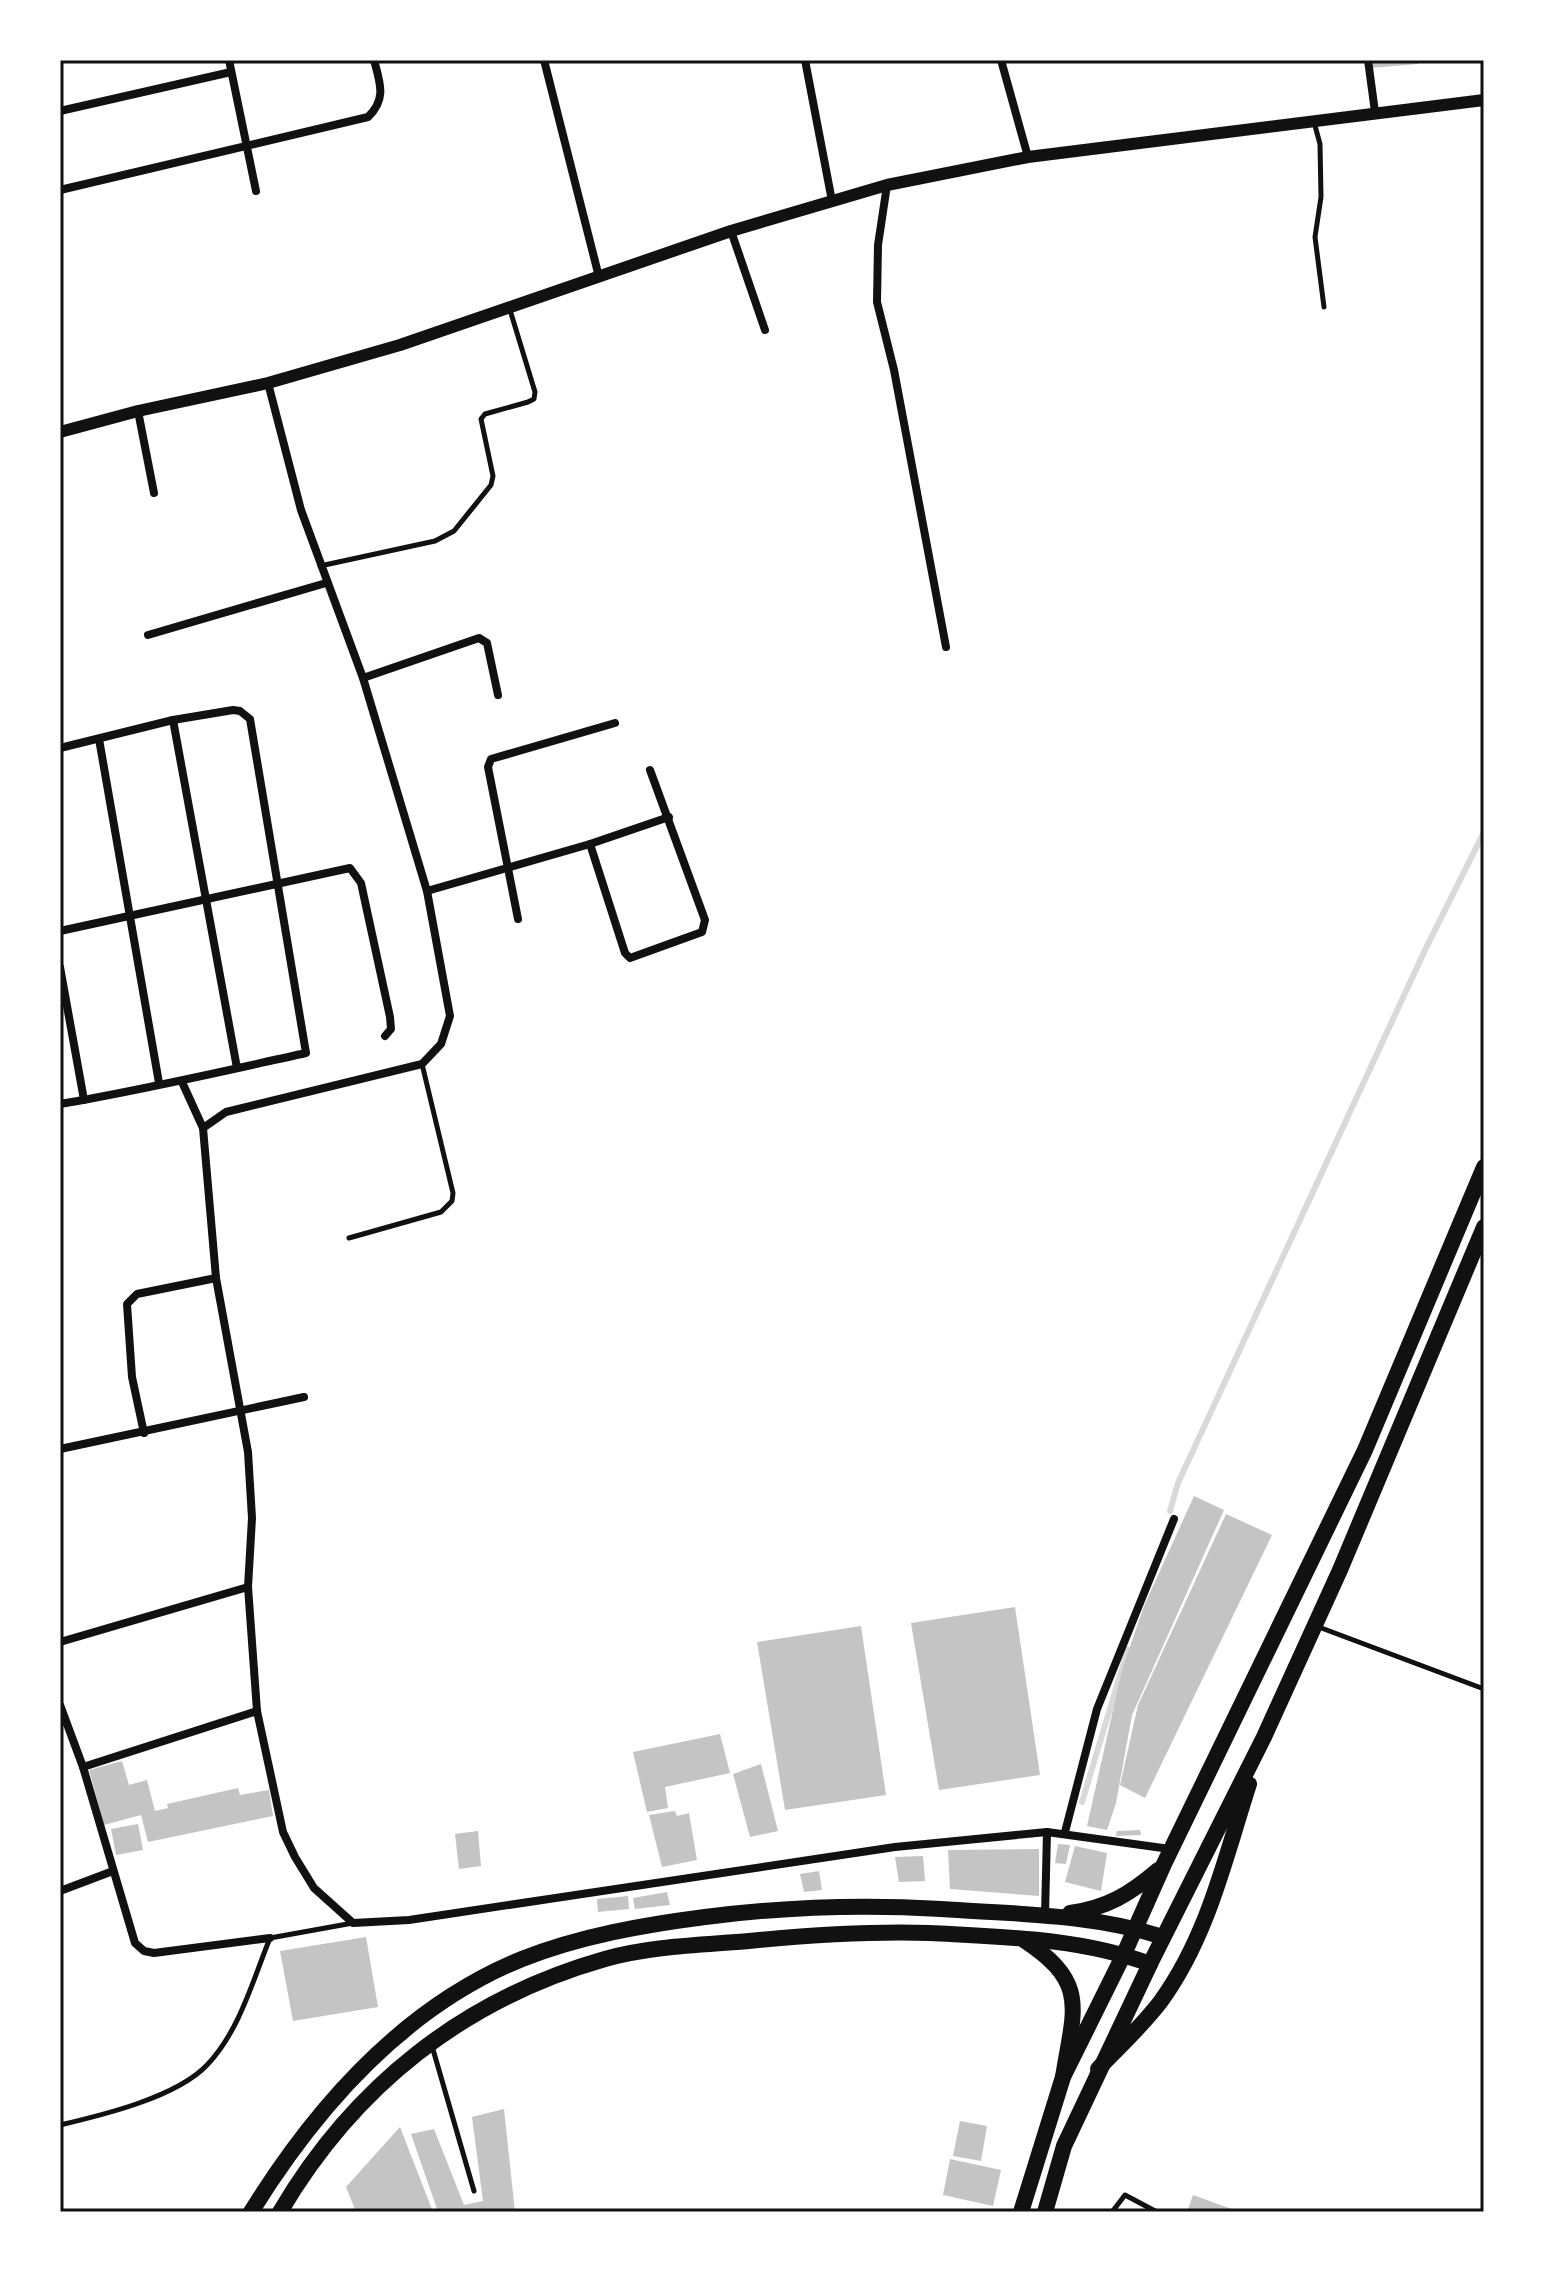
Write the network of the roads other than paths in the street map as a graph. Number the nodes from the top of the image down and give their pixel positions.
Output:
1 (229, 60) edge
2 (374, 60) edge
3 (544, 60) edge
4 (805, 60) edge
5 (1001, 60) edge
6 (1368, 60) edge
7 (231, 72) junction
8 (1484, 100) edge
9 (60, 111) edge
10 (1375, 112) junction
11 (1313, 121) junction
12 (248, 146) junction
13 (1028, 157) junction
14 (887, 185) junction
15 (60, 190) edge
16 (256, 191) dead end
17 (832, 201) junction
18 (731, 231) junction
19 (599, 277) junction
20 (1324, 307) dead end
21 (509, 309) junction
22 (765, 330) dead end
23 (268, 383) junction
24 (138, 411) junction
25 (60, 432) edge
26 (154, 493) dead end
27 (320, 566) junction
28 (326, 583) junction
29 (148, 635) dead end
30 (946, 647) dead end
31 (363, 678) junction
32 (498, 695) dead end
33 (173, 720) junction
34 (615, 723) dead end
35 (99, 739) junction
36 (60, 748) edge
37 (650, 770) dead end
38 (669, 817) junction
39 (590, 844) junction
40 (507, 868) junction
41 (276, 884) junction
42 (427, 891) junction
43 (206, 898) junction
44 (131, 914) junction
45 (518, 919) dead end
46 (60, 931) edge
47 (60, 967) edge
48 (385, 1036) dead end
49 (422, 1064) junction
50 (237, 1068) junction
51 (182, 1082) junction
52 (159, 1083) junction
53 (84, 1100) junction
54 (60, 1104) edge
55 (203, 1128) junction
56 (1484, 1167) edge
57 (1484, 1227) edge
58 (349, 1238) dead end
59 (216, 1278) junction
60 (304, 1397) dead end
61 (240, 1412) junction
62 (144, 1433) junction
63 (60, 1449) edge
64 (1174, 1519) dead end
65 (248, 1587) junction
66 (1315, 1626) junction
67 (60, 1642) edge
68 (1484, 1689) edge
69 (60, 1705) edge
70 (257, 1711) junction
71 (1264, 1737) junction
72 (83, 1767) junction
73 (1047, 1832) junction
74 (1065, 1832) junction
75 (1168, 1857) junction
76 (113, 1871) junction
77 (60, 1891) edge
78 (1045, 1916) junction
79 (353, 1923) junction
80 (1136, 1928) junction
81 (1019, 1937) junction
82 (1163, 1937) junction
83 (270, 1938) junction
84 (1124, 1954) junction
85 (1150, 1964) junction
86 (431, 2042) junction
87 (1098, 2069) junction
88 (1063, 2077) junction
89 (60, 2125) edge
90 (474, 2191) dead end
91 (251, 2212) edge
92 (280, 2212) edge
93 (1021, 2212) edge
94 (1045, 2212) edge
95 (1112, 2212) edge
96 (1157, 2212) edge

1 - 7 street
2 - 12 street
3 - 19 street
4 - 17 street
5 - 13 street
6 - 10 street
7 - 9 street
7 - 12 street
8 - 10 street
10 - 11 street
11 - 13 street
11 - 20 lane
12 - 15 street
12 - 16 street
13 - 14 street
14 - 17 street
14 - 30 street
17 - 18 street
18 - 19 street
18 - 22 street
19 - 21 street
21 - 23 street
21 - 27 lane
23 - 24 street
23 - 27 street
24 - 25 street
24 - 26 street
27 - 28 street
28 - 29 street
28 - 31 street
31 - 32 street
31 - 42 street
33 - 35 street
33 - 41 street
33 - 43 street
34 - 40 street
35 - 36 street
35 - 44 street
37 - 38 street
38 - 39 street
38 - 39 street
39 - 40 street
40 - 42 street
40 - 45 street
41 - 43 street
41 - 48 street
41 - 50 street
42 - 49 street
43 - 44 street
43 - 50 street
44 - 46 street
44 - 52 street
47 - 53 street
49 - 55 street
49 - 58 lane
50 - 51 street
51 - 52 street
51 - 55 street
52 - 53 street
53 - 54 street
55 - 59 street
56 - 75 main road
57 - 66 main road
59 - 61 street
59 - 62 street
60 - 61 street
61 - 62 street
61 - 65 street
62 - 63 street
64 - 74 street
65 - 67 street
65 - 70 street
66 - 68 lane
66 - 71 main road
69 - 72 street
70 - 72 street
70 - 79 street
71 - 82 main road
71 - 87 main road
72 - 76 street
73 - 74 street
73 - 78 street
73 - 79 street
74 - 75 street
75 - 78 main road
75 - 80 main road
76 - 77 street
76 - 83 street
78 - 80 main road
78 - 91 main road
79 - 83 lane
80 - 82 main road
80 - 84 main road
81 - 84 main road
81 - 86 main road
81 - 88 main road
82 - 85 main road
83 - 89 lane
84 - 85 main road
84 - 88 main road
85 - 87 main road
86 - 90 lane
86 - 92 main road
87 - 94 main road
88 - 93 main road
95 - 96 lane

